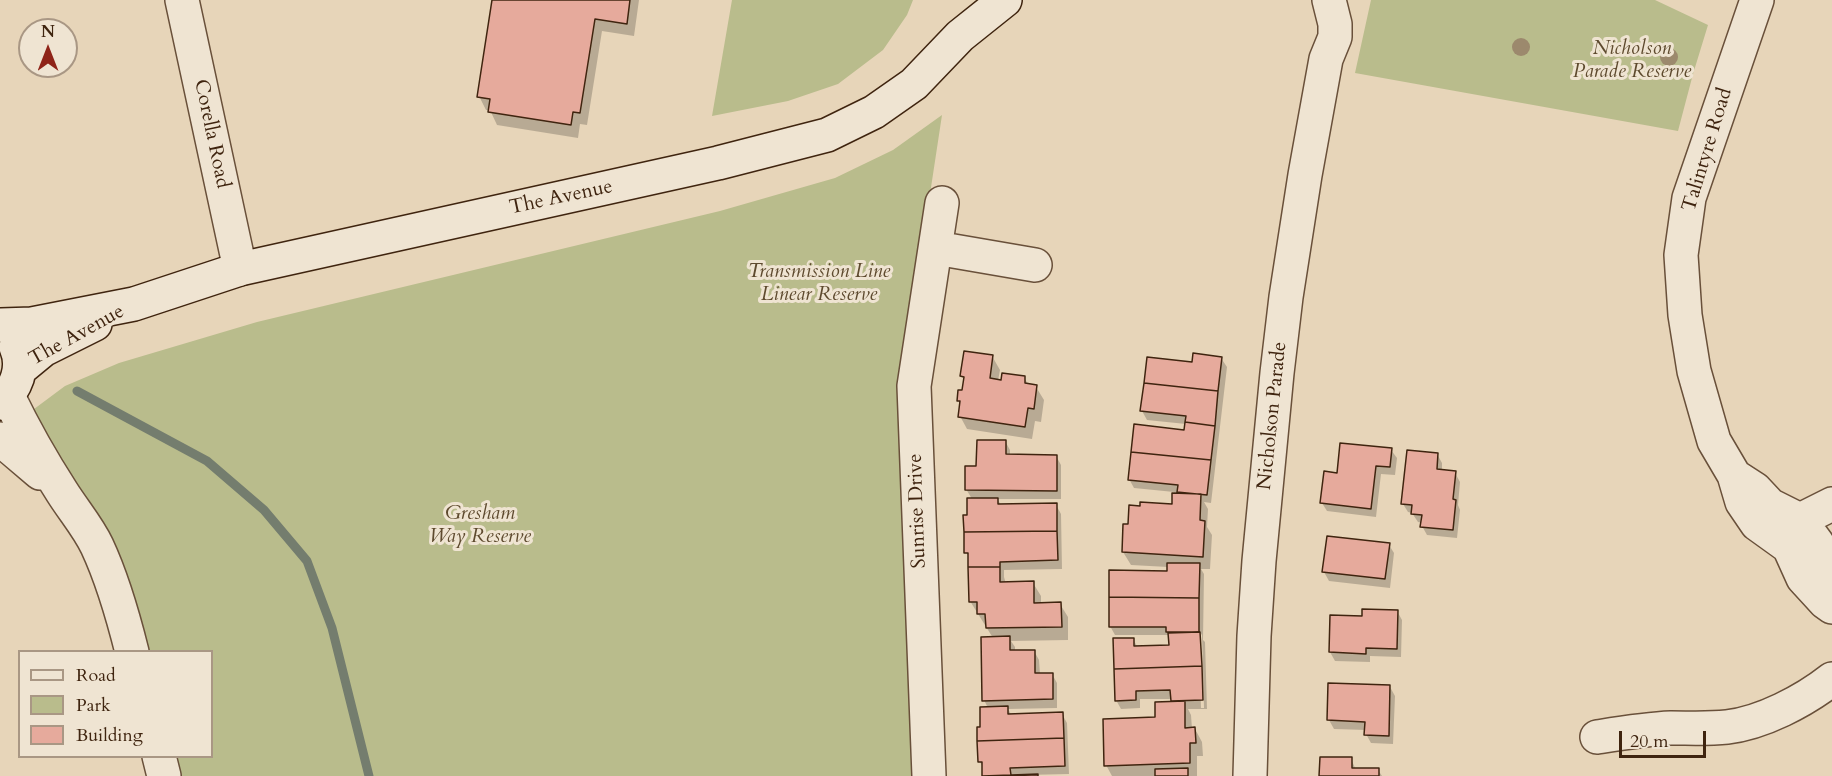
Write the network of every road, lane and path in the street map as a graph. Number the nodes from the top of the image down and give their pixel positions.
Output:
1 (182, 0) edge
2 (974, 0) edge
3 (1005, 0) edge
4 (1312, 0) edge
5 (1329, 0) edge
6 (1757, 0) edge
7 (960, 36) junction
8 (1326, 59) junction
9 (942, 203) dead end
10 (936, 248) junction
11 (1035, 265) dead end
12 (240, 269) junction
13 (134, 304) junction
14 (1, 324) edge
15 (9, 389) edge
16 (0, 438) edge
17 (63, 495) junction
18 (1832, 504) edge
19 (1809, 531) edge
20 (1832, 577) edge
21 (1832, 607) edge
22 (132, 650) edge
23 (1832, 679) edge
24 (1597, 737) dead end
25 (160, 758) edge
26 (164, 776) edge
27 (929, 776) edge
28 (1250, 776) edge

1 - 12 street, Corella Road
2 - 7 street, The Avenue
3 - 7 street, The Avenue
4 - 8 street, Nicholson Parade
5 - 8 street, Nicholson Parade
6 - 19 street, Talintyre Road
7 - 12 street, The Avenue
8 - 28 street, Nicholson Parade
9 - 10 street, Sunrise Drive
10 - 11 street
10 - 27 street, Sunrise Drive
12 - 13 street, The Avenue
13 - 14 street, The Avenue
13 - 15 street, The Avenue
14 - 15 street
15 - 17 street
16 - 17 street
17 - 22 street
18 - 19 street
19 - 20 street
19 - 21 street
23 - 24 street
25 - 26 street

